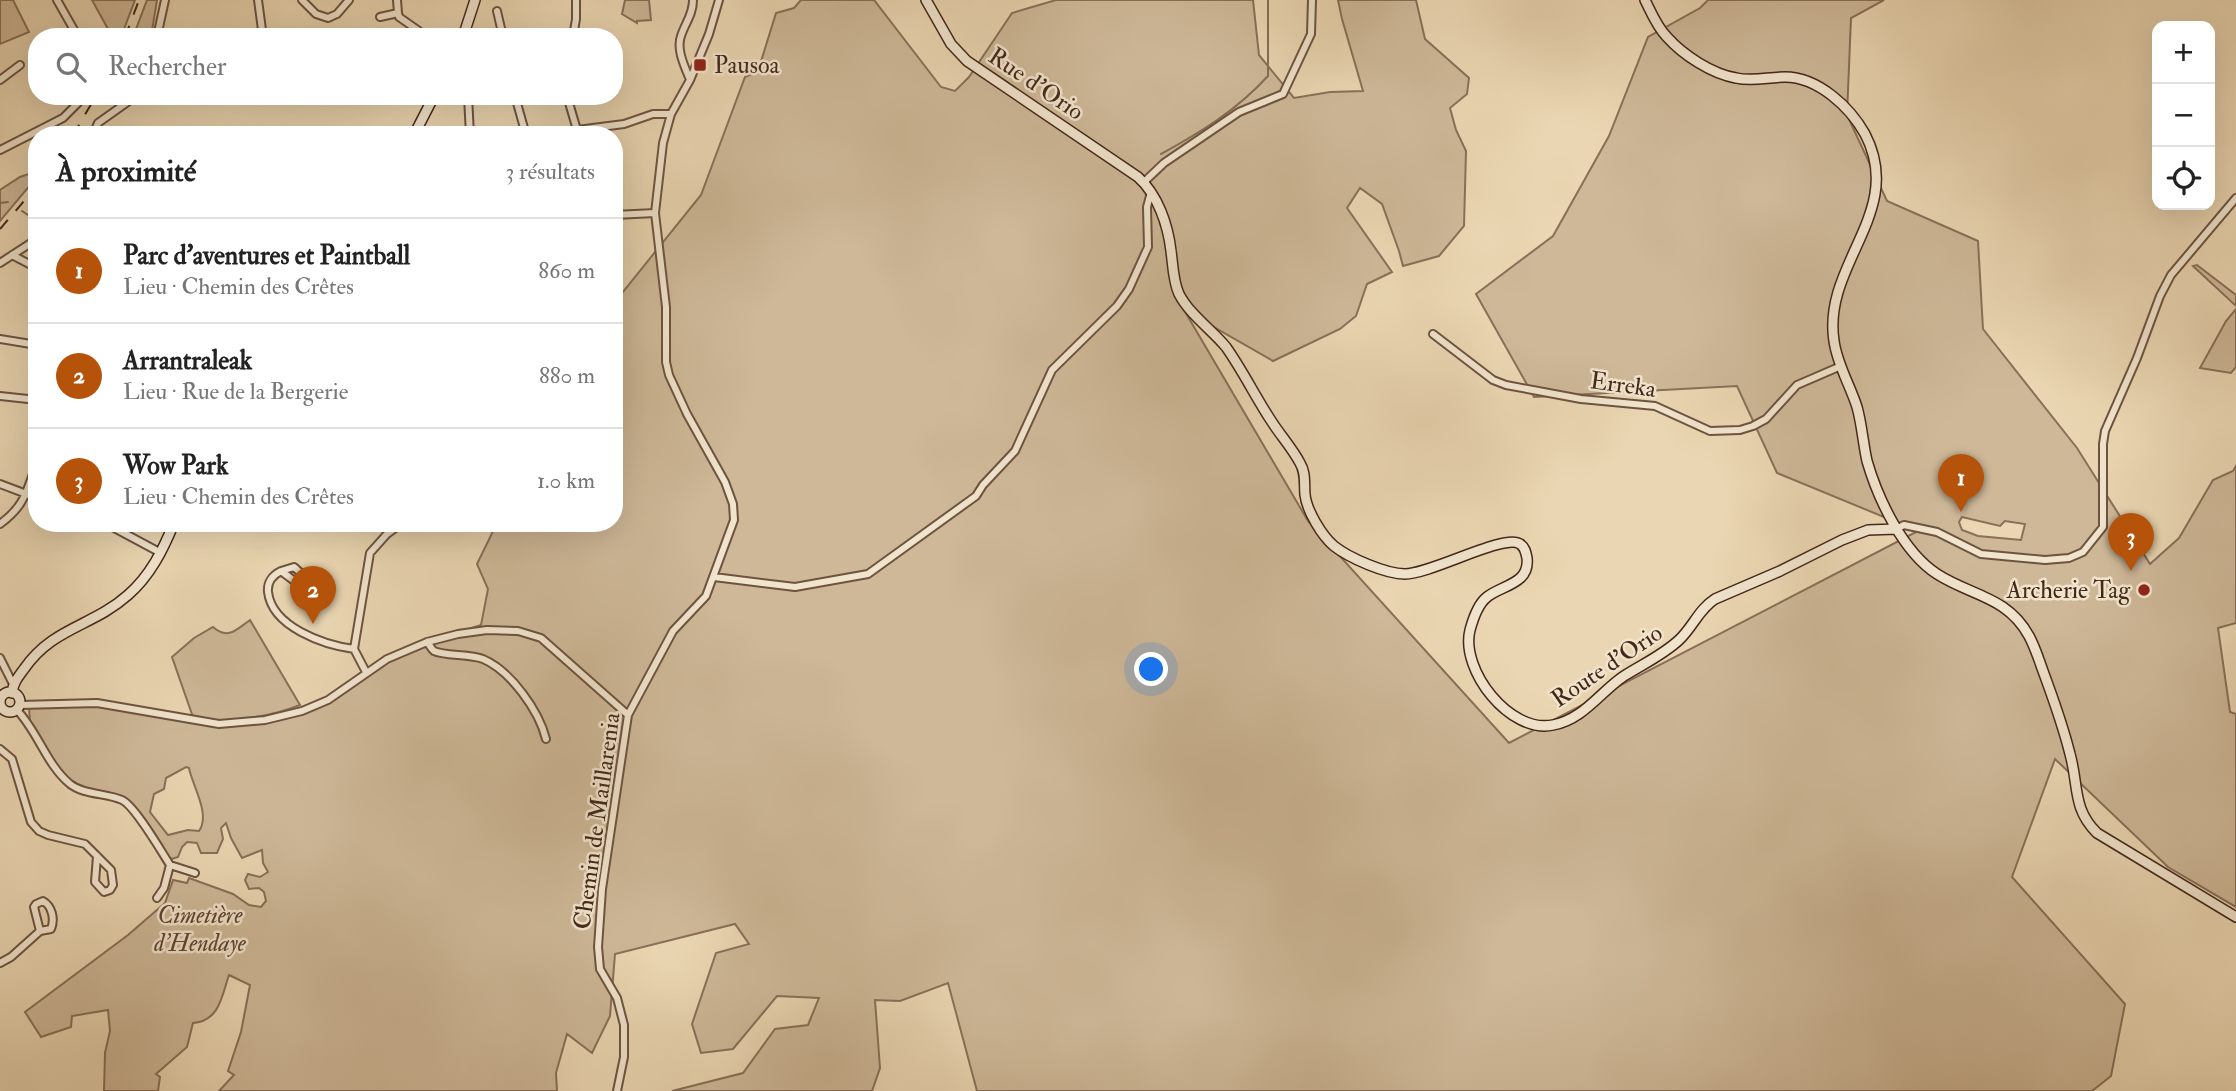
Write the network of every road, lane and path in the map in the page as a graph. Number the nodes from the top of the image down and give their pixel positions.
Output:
1 (57, 0) edge
2 (165, 0) edge
3 (258, 0) edge
4 (302, 0) edge
5 (349, 0) edge
6 (397, 0) edge
7 (475, 0) edge
8 (576, 0) edge
9 (694, 0) edge
10 (719, 0) edge
11 (926, 0) edge
12 (1312, 0) edge
13 (1645, 0) edge
14 (498, 11) dead end
15 (398, 13) junction
16 (380, 17) dead end
17 (73, 28) edge
18 (159, 28) edge
19 (262, 28) edge
20 (416, 28) edge
21 (466, 28) edge
22 (501, 28) edge
23 (574, 28) edge
24 (20, 65) dead end
25 (0, 80) edge
26 (690, 80) junction
27 (76, 105) edge
28 (123, 105) edge
29 (429, 105) edge
30 (468, 105) edge
31 (518, 105) edge
32 (569, 105) edge
33 (671, 114) junction
34 (47, 126) edge
35 (97, 126) edge
36 (419, 126) edge
37 (470, 126) edge
38 (523, 126) edge
39 (573, 126) edge
40 (612, 126) edge
41 (28, 136) edge
42 (0, 150) edge
43 (1144, 182) junction
44 (1152, 191) junction
45 (2236, 198) edge
46 (655, 214) junction
47 (623, 215) edge
48 (28, 245) edge
49 (12, 255) junction
50 (0, 263) edge
51 (28, 263) edge
52 (1433, 334) dead end
53 (0, 339) edge
54 (28, 344) edge
55 (1841, 366) junction
56 (0, 396) edge
57 (28, 399) edge
58 (0, 484) edge
59 (28, 488) edge
60 (26, 494) junction
61 (0, 524) edge
62 (1896, 529) junction
63 (122, 532) edge
64 (170, 532) edge
65 (390, 532) edge
66 (161, 553) junction
67 (281, 571) dead end
68 (714, 577) junction
69 (427, 642) junction
70 (354, 649) junction
71 (0, 658) edge
72 (366, 672) junction
73 (13, 688) junction
74 (1, 706) edge
75 (18, 707) junction
76 (628, 715) junction
77 (546, 739) dead end
78 (0, 749) edge
79 (97, 856) junction
80 (170, 865) junction
81 (195, 873) dead end
82 (158, 898) dead end
83 (2236, 918) edge
84 (40, 931) junction
85 (0, 964) edge
86 (617, 1091) edge

1 - 17 street
2 - 18 street
3 - 19 street
4 - 5 street
6 - 15 street
7 - 21 street
8 - 23 street
9 - 26 street
10 - 26 street, Chemin de Maillarenia
11 - 43 street, Rue d'Orio
12 - 43 street
13 - 55 street
14 - 22 street
15 - 16 street
15 - 20 street
24 - 25 street
26 - 33 street, Chemin de Maillarenia
27 - 34 street
28 - 35 street
29 - 36 street
30 - 37 street
31 - 38 street
32 - 39 street
33 - 40 street
33 - 46 street, Chemin de Maillarenia
41 - 42 street
43 - 44 street, Route d'Orio
44 - 62 street, Route d'Orio
44 - 68 street
45 - 62 street
46 - 47 street
46 - 68 street, Chemin de Maillarenia
48 - 49 street
49 - 50 street
49 - 51 street
52 - 55 street, Erreka
53 - 54 street
55 - 62 street
56 - 57 street
58 - 60 street
59 - 60 street
60 - 61 street
62 - 83 street
63 - 66 street
64 - 66 street
65 - 70 street
66 - 73 street
67 - 70 street
68 - 76 street, Chemin de Maillarenia
69 - 72 street
69 - 76 street
69 - 77 street
70 - 72 street
71 - 73 street
72 - 75 street
73 - 74 street
73 - 75 street
74 - 75 street
75 - 80 street
76 - 86 street, Chemin de Maillarenia
78 - 79 street
79 - 79 street
80 - 81 street
80 - 82 street
84 - 84 street
84 - 85 street

